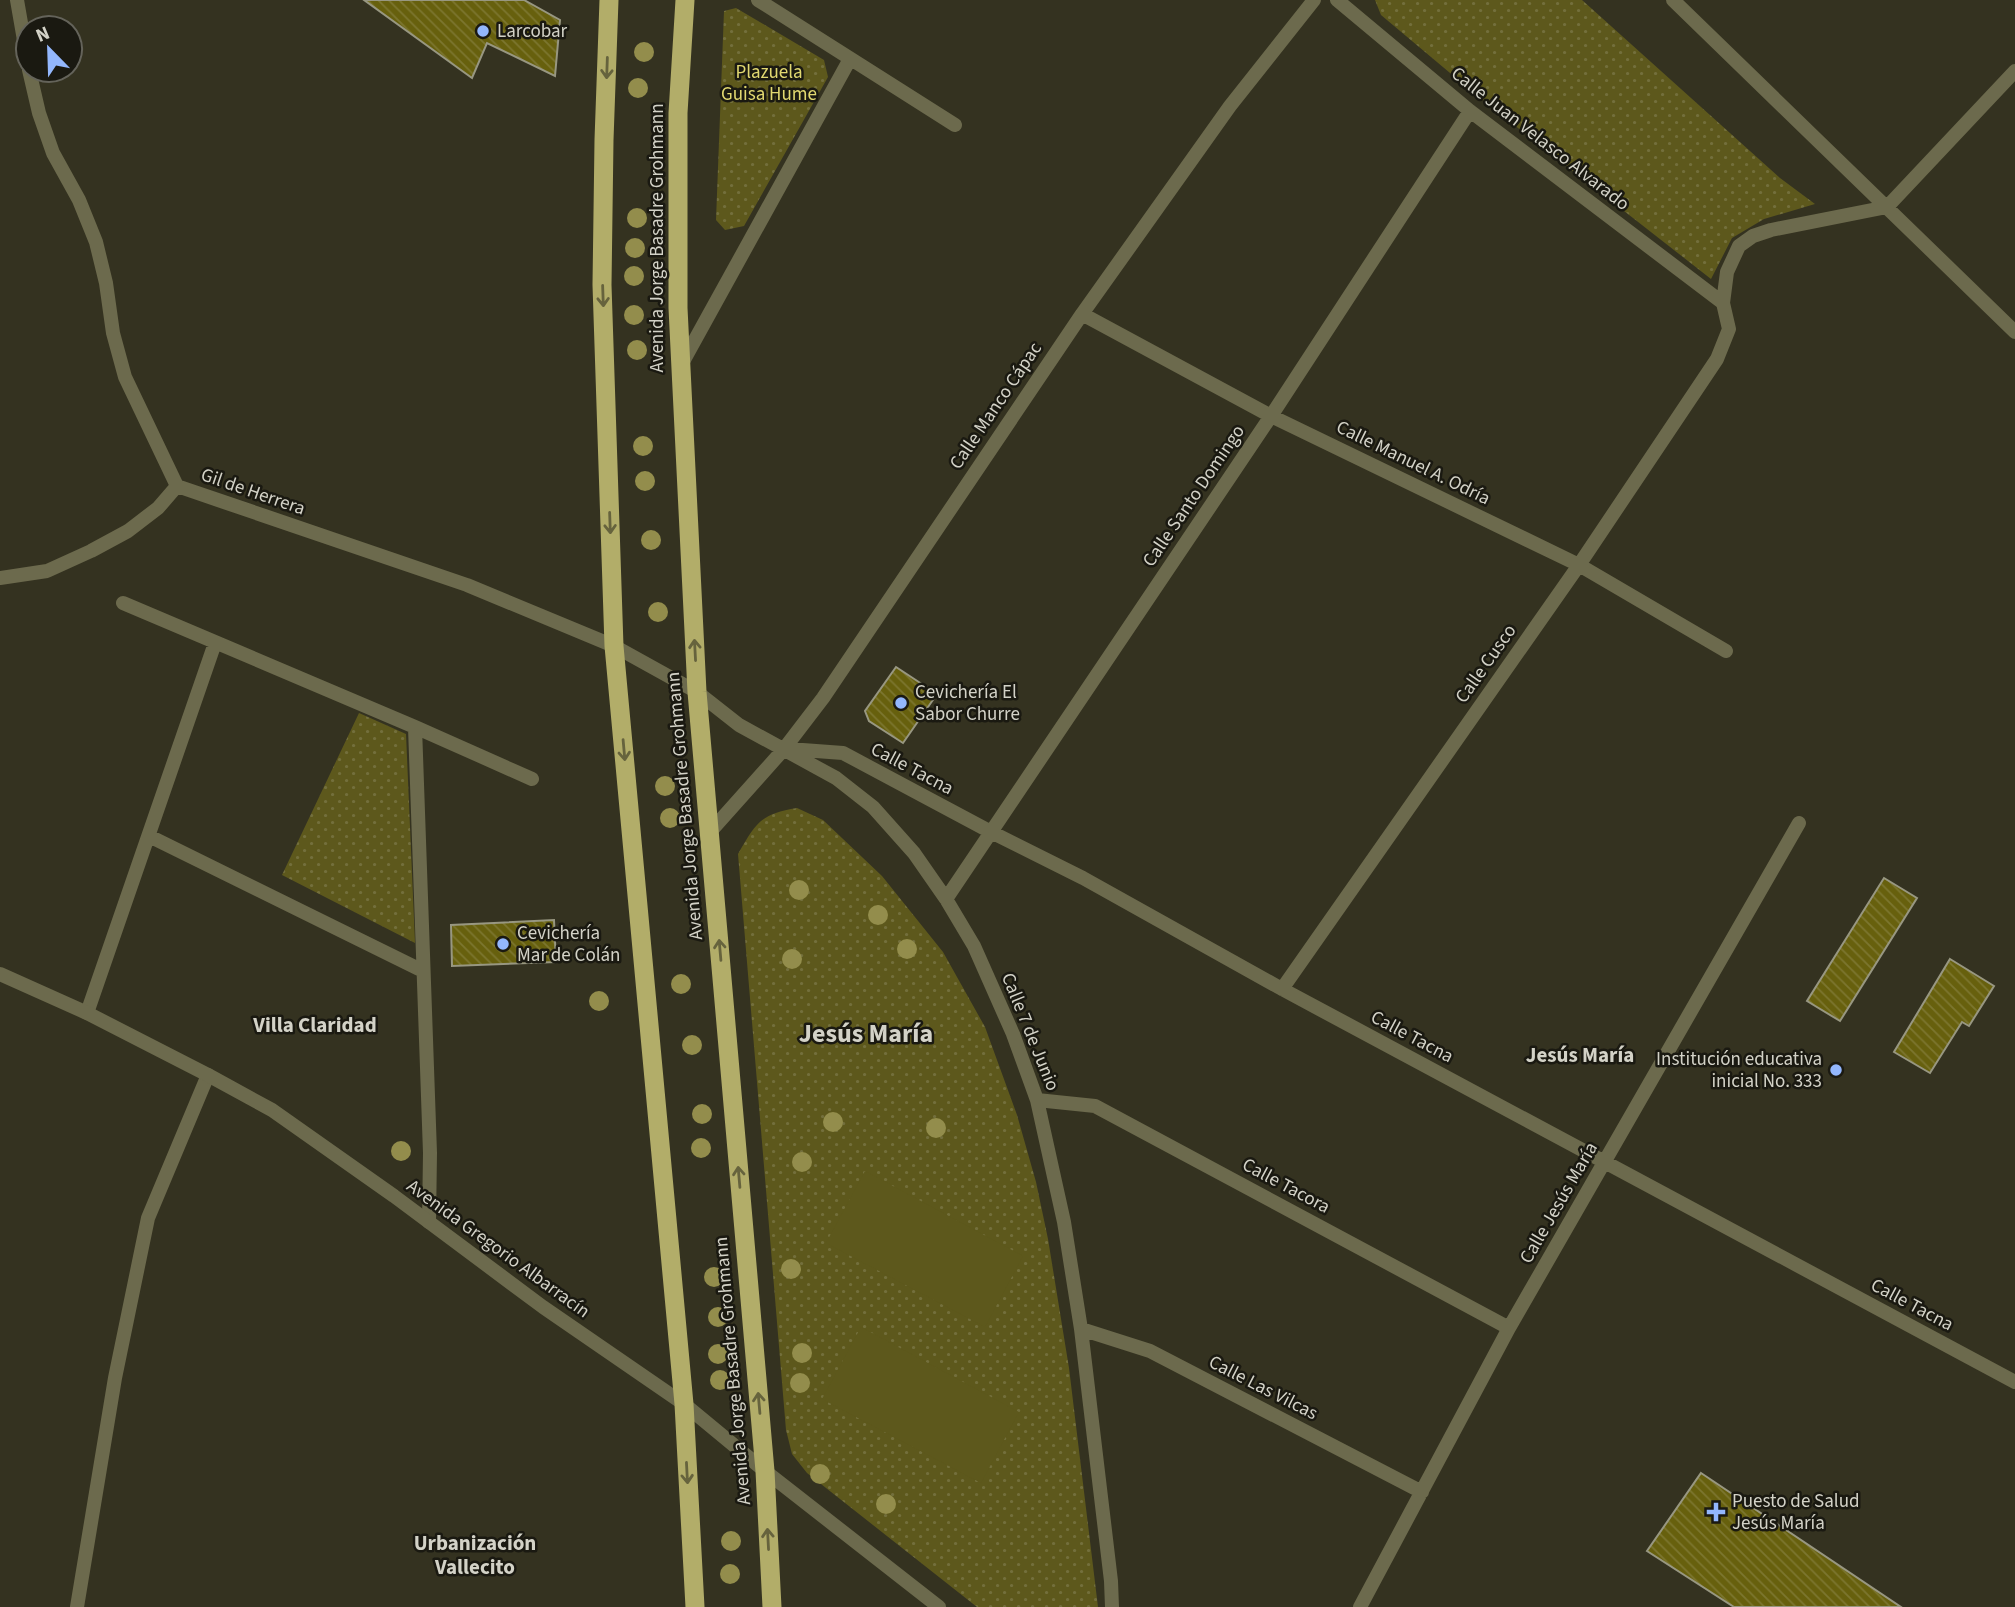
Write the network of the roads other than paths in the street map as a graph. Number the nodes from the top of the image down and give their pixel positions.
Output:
1 (609, 0) edge
2 (685, 0) edge
3 (758, 0) edge
4 (1314, 0) edge
5 (1337, 0) edge
6 (1673, 0) edge
7 (850, 59) junction
8 (2015, 71) edge
9 (32, 84) edge
10 (1471, 111) junction
11 (955, 125) dead end
12 (1886, 207) junction
13 (1723, 303) junction
14 (1082, 314) junction
15 (2015, 332) edge
16 (680, 368) junction
17 (1271, 416) junction
18 (177, 486) junction
19 (1579, 565) junction
20 (0, 578) edge
21 (122, 603) dead end
22 (215, 643) junction
23 (614, 646) junction
24 (1726, 651) dead end
25 (697, 692) junction
26 (415, 727) junction
27 (784, 749) junction
28 (532, 779) dead end
29 (1799, 823) dead end
30 (991, 832) junction
31 (709, 833) junction
32 (149, 836) junction
33 (946, 899) junction
34 (423, 971) junction
35 (0, 974) edge
36 (1282, 989) junction
37 (87, 1013) junction
38 (208, 1075) junction
39 (1037, 1100) junction
40 (1605, 1162) junction
41 (429, 1222) junction
42 (1509, 1328) junction
43 (1081, 1329) junction
44 (2015, 1382) edge
45 (684, 1405) junction
46 (765, 1471) junction
47 (1422, 1492) junction
48 (77, 1607) edge
49 (695, 1607) edge
50 (772, 1607) edge
51 (939, 1607) edge
52 (1112, 1607) edge
53 (1360, 1607) edge

1 -> 23 highway
2 - 16 highway, Avenida Jorge Basadre Grohmann
3 - 7 street
4 - 14 street, Calle Manco Cápac
5 - 10 street, Calle Juan Velasco Alvarado
6 - 12 street
7 - 11 street
7 - 16 street
8 - 12 street
9 - 18 street, Gil de Herrera
10 - 13 street, Calle Juan Velasco Alvarado
10 - 17 street, Calle Santo Domingo
12 - 13 street, Calle Cusco
12 - 15 street
13 - 19 street, Calle Cusco
14 - 17 street, Calle Manuel A. Odría
14 - 27 street, Calle Manco Cápac
25 -> 16 highway, Avenida Jorge Basadre Grohmann
17 - 19 street, Calle Manuel A. Odría
17 - 30 street, Calle Santo Domingo
18 - 20 street
18 - 23 street, Gil de Herrera
19 - 24 street, Calle Manuel A. Odría
19 - 36 street, Calle Cusco
21 - 22 street
22 - 26 street
22 - 32 street
23 - 25 street, Calle 7 de Junio
23 -> 45 highway
25 - 27 street, Calle 7 de Junio
25 - 31 highway, Avenida Jorge Basadre Grohmann
26 - 28 street
26 - 34 street
27 - 30 street, Calle Tacna
27 - 31 street, Calle Manco Cápac
27 - 33 street, Calle 7 de Junio
29 - 40 street, Calle Jesús María
30 - 33 street, Calle Santo Domingo
30 - 36 street, Calle Tacna
46 -> 31 highway, Avenida Jorge Basadre Grohmann
32 - 34 street
32 - 37 street
33 - 39 street, Calle 7 de Junio
34 - 41 street
35 - 37 street, Avenida Gregorio Albarracín
36 - 40 street, Calle Tacna
37 - 38 street, Avenida Gregorio Albarracín
38 - 41 street, Avenida Gregorio Albarracín
38 - 48 street
39 - 42 street, Calle Tacora
39 - 43 street, Calle 7 de Junio
40 - 42 street, Calle Jesús María
40 - 44 street, Calle Tacna
41 - 45 street, Avenida Gregorio Albarracín
42 - 47 street, Calle Jesús María
43 - 47 street, Calle Las Vilcas
43 - 52 street, Calle 7 de Junio
45 - 46 street, Avenida Gregorio Albarracín
45 -> 49 highway
50 -> 46 highway, Avenida Jorge Basadre Grohmann
46 - 51 street, Avenida Gregorio Albarracín
47 - 53 street, Calle Jesús María

